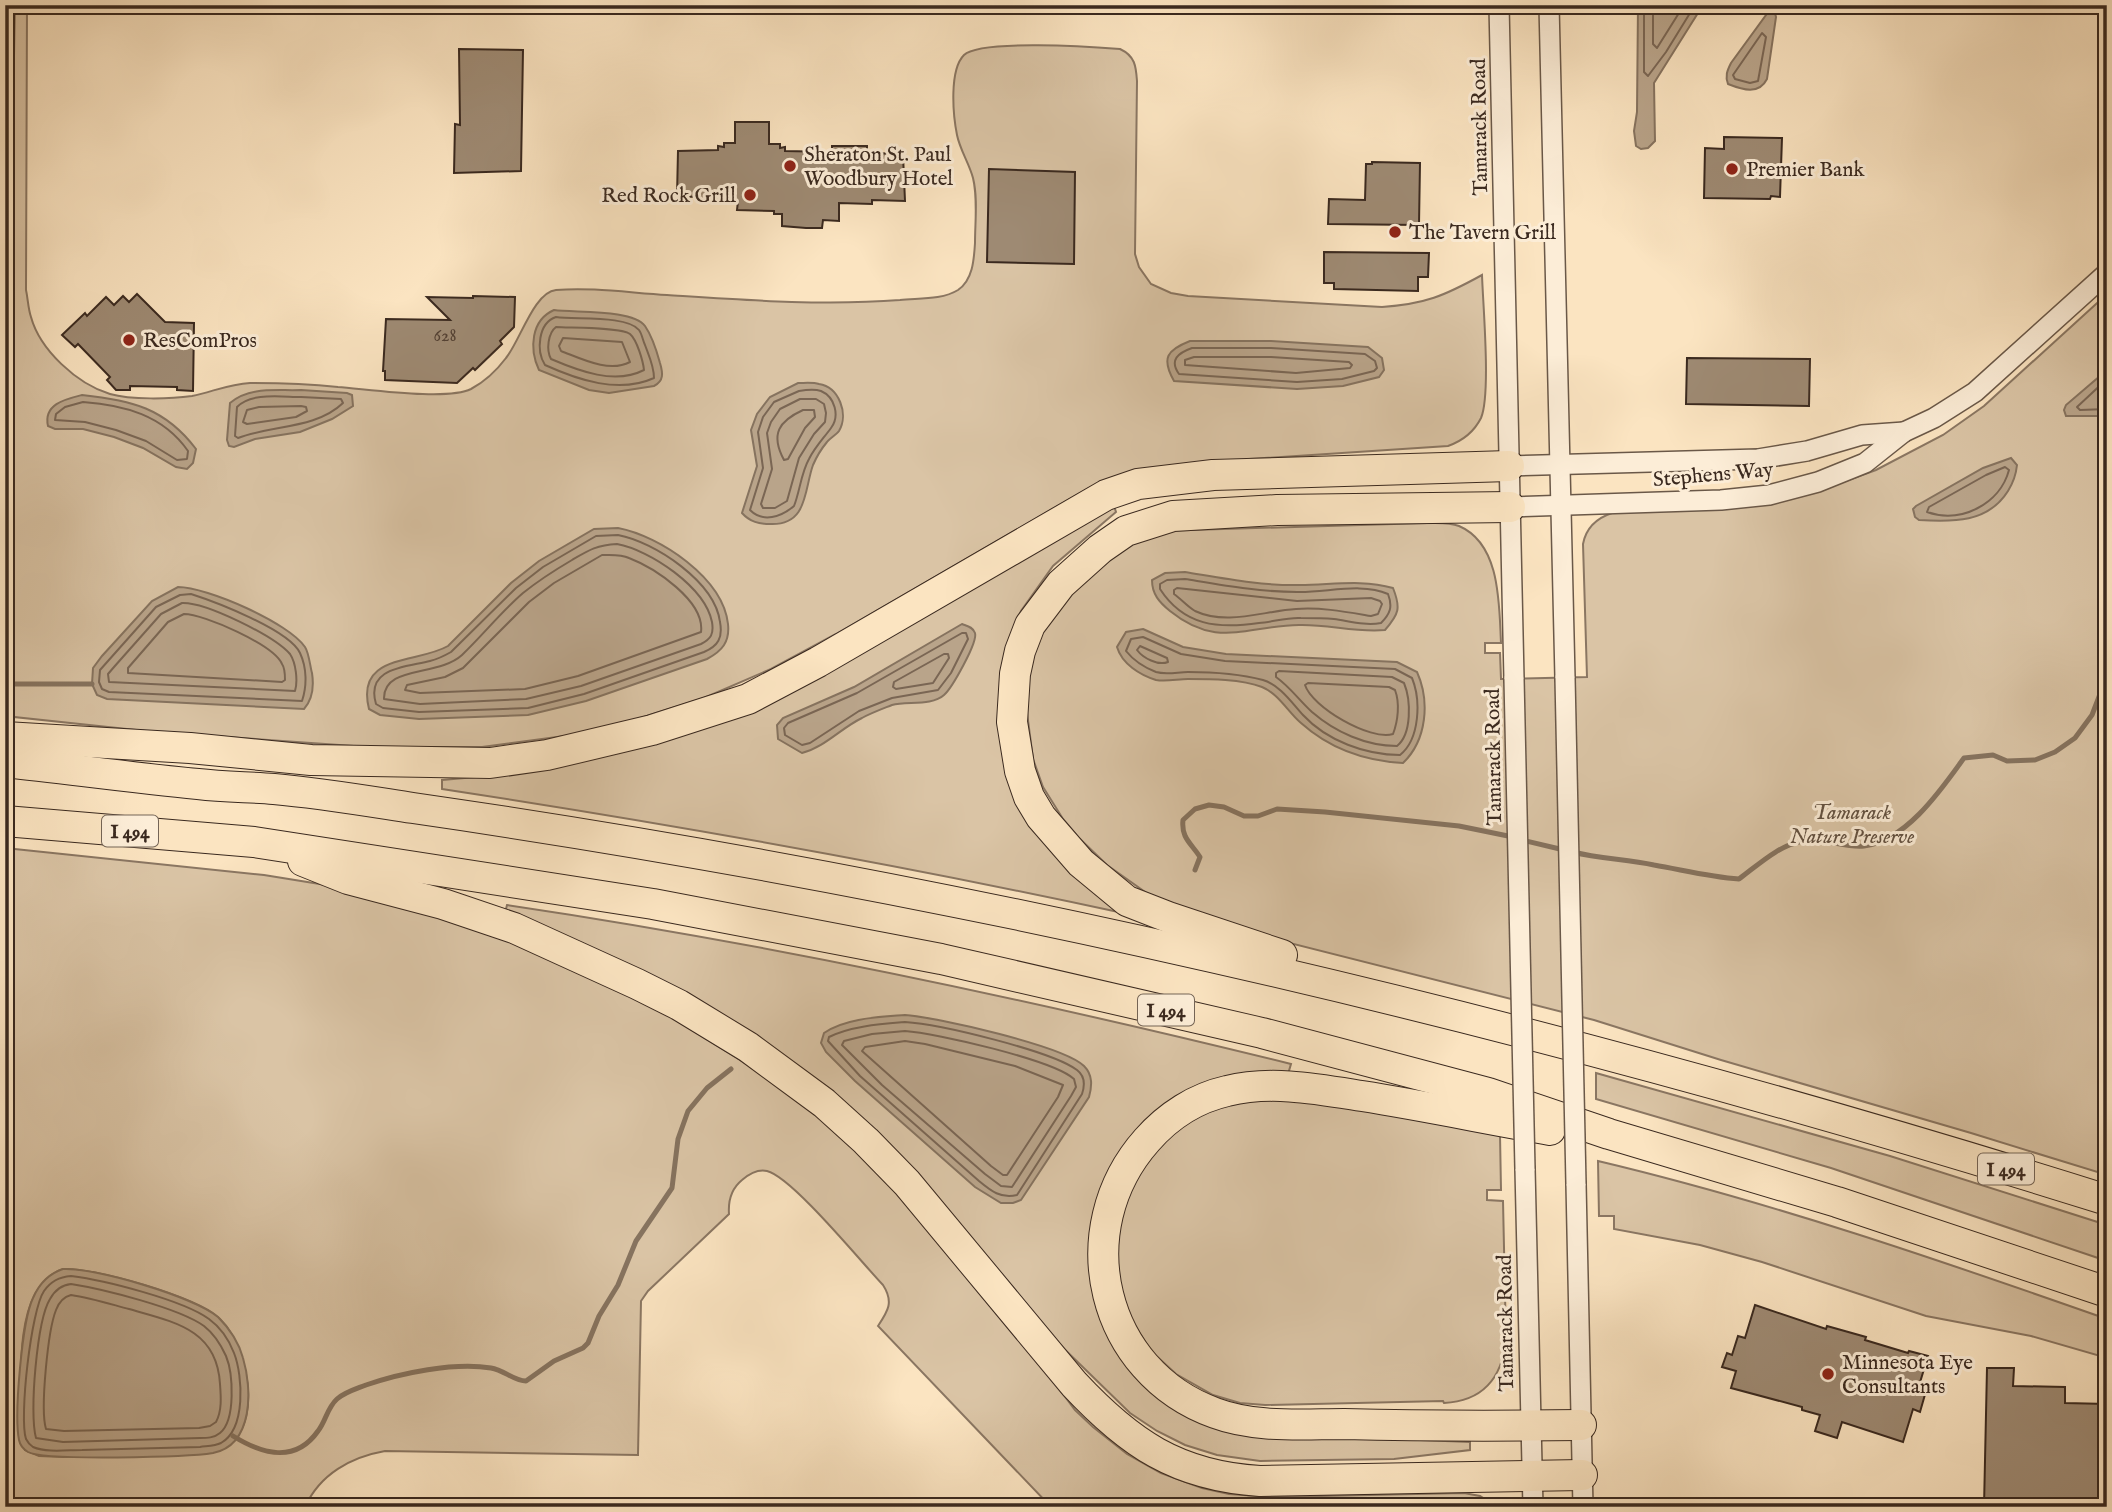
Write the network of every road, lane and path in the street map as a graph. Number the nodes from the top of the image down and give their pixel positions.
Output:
1 (1499, 5) edge
2 (1549, 5) edge
3 (2107, 273) edge
4 (1904, 432) junction
5 (1509, 466) junction
6 (1560, 466) junction
7 (1561, 506) junction
8 (1510, 507) junction
9 (5, 737) edge
10 (5, 762) edge
11 (5, 821) edge
12 (254, 842) junction
13 (1482, 1021) junction
14 (1682, 1154) junction
15 (2107, 1200) edge
16 (2107, 1292) edge
17 (1581, 1424) junction
18 (1530, 1425) junction
19 (1582, 1475) junction
20 (1532, 1476) junction
21 (1532, 1507) edge
22 (1583, 1507) edge

1 - 5 street, Tamarack Road
2 - 6 street
3 - 4 street, Stephens Way
4 - 6 street, Stephens Way
4 - 7 street, Stephens Way
5 - 6 street, Stephens Way
5 - 8 street, Tamarack Road
5 - 9 highway
6 - 7 street
7 - 8 street, Stephens Way
7 - 17 street, bridge
8 - 13 highway
8 - 18 street, Tamarack Road, bridge
10 - 13 highway, I 494
11 - 12 highway, I 494
12 - 14 highway, I 494
12 - 20 highway
13 - 15 highway, I 494
14 - 16 highway, I 494
14 - 18 highway
17 - 18 highway
17 - 19 street
18 - 20 street, Tamarack Road
19 - 20 highway
19 - 22 street
20 - 21 street, Tamarack Road

